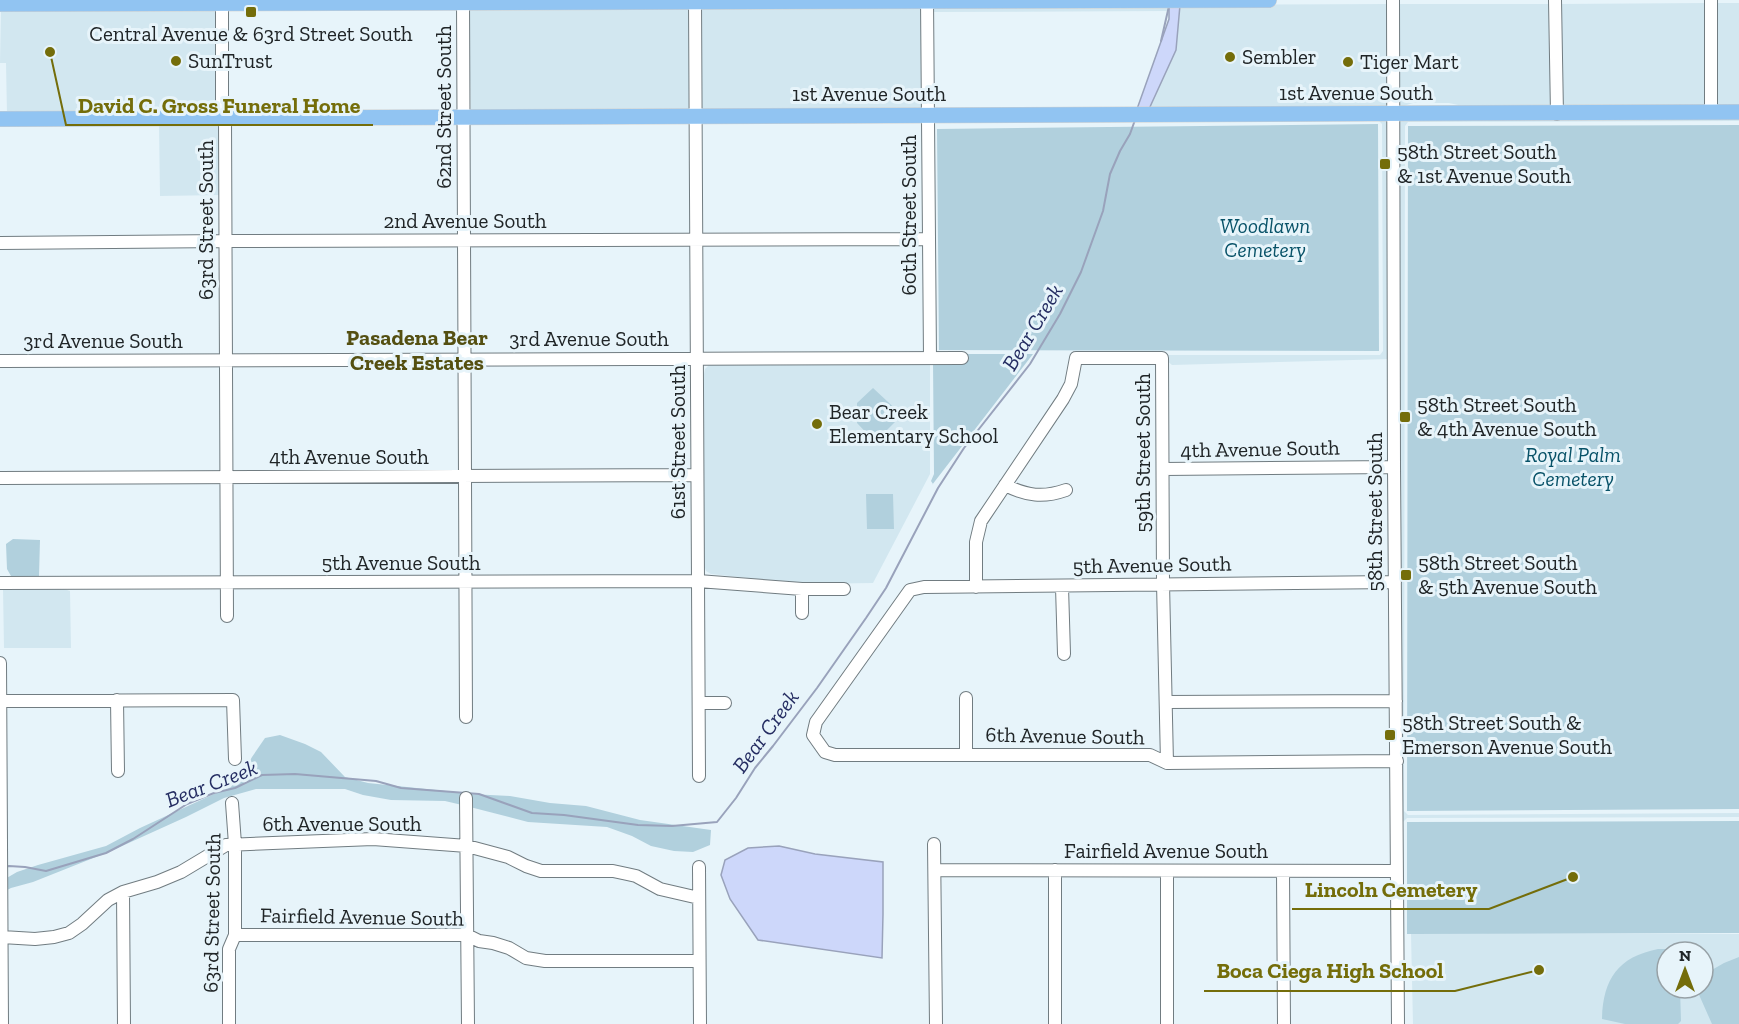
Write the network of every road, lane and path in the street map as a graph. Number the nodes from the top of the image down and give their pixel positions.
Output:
1 (927, 0) edge
2 (1152, 0) edge
3 (1182, 0) edge
4 (1269, 0) edge
5 (1393, 0) edge
6 (1555, 0) edge
7 (1711, 0) edge
8 (463, 1) edge
9 (695, 1) edge
10 (229, 3) edge
11 (0, 4) edge
12 (1711, 112) junction
13 (1739, 112) edge
14 (1393, 114) junction
15 (1557, 114) junction
16 (928, 115) junction
17 (697, 116) junction
18 (464, 117) junction
19 (0, 119) edge
20 (225, 119) junction
21 (225, 240) junction
22 (929, 240) junction
23 (464, 241) junction
24 (696, 241) junction
25 (0, 243) edge
26 (697, 358) junction
27 (930, 358) junction
28 (963, 358) dead end
29 (465, 359) junction
30 (0, 360) edge
31 (226, 360) junction
32 (1394, 467) junction
33 (1163, 469) junction
34 (697, 475) junction
35 (226, 477) junction
36 (464, 477) junction
37 (0, 478) edge
38 (1005, 485) junction
39 (1066, 490) dead end
40 (698, 580) junction
41 (226, 582) junction
42 (1395, 582) junction
43 (0, 583) edge
44 (466, 583) junction
45 (1163, 583) junction
46 (976, 587) junction
47 (1062, 587) junction
48 (802, 589) junction
49 (844, 590) dead end
50 (802, 613) dead end
51 (227, 616) dead end
52 (1064, 654) dead end
53 (0, 663) edge
54 (966, 698) dead end
55 (117, 700) junction
56 (0, 701) edge
57 (1396, 701) junction
58 (1166, 702) junction
59 (699, 703) junction
60 (725, 703) dead end
61 (466, 717) dead end
62 (813, 735) joint
63 (966, 754) junction
64 (235, 759) dead end
65 (1397, 761) junction
66 (1167, 763) junction
67 (118, 771) dead end
68 (699, 776) dead end
69 (466, 798) dead end
70 (232, 803) dead end
71 (0, 833) edge
72 (235, 844) junction
73 (934, 844) dead end
74 (467, 846) junction
75 (1, 857) edge
76 (699, 867) dead end
77 (935, 870) junction
78 (1055, 870) junction
79 (1167, 870) junction
80 (1397, 871) junction
81 (1283, 872) junction
82 (123, 892) junction
83 (1, 896) edge
84 (699, 898) junction
85 (235, 935) junction
86 (467, 935) junction
87 (2, 937) junction
88 (699, 961) junction
89 (2, 1024) edge
90 (124, 1024) edge
91 (229, 1024) edge
92 (468, 1024) edge
93 (700, 1024) edge
94 (936, 1024) edge
95 (1055, 1024) edge
96 (1167, 1024) edge
97 (1284, 1024) edge
98 (1398, 1024) edge

1 - 2 main road
1 - 9 main road
1 - 16 street, 60th Street South
2 - 3 main road
3 - 4 main road
5 - 14 street, 58th Street South
6 - 15 street
7 - 12 street
8 - 9 main road
8 - 10 main road
8 - 18 street, 62nd Street South
9 - 17 street, 61st Street South
10 - 11 main road
10 - 20 street, 63rd Street South
12 - 13 main road, 1st Avenue South
12 - 15 main road, 1st Avenue South
14 - 15 main road, 1st Avenue South
14 - 16 main road, 1st Avenue South
14 - 32 street, 58th Street South
16 - 17 main road, 1st Avenue South
16 - 22 street, 60th Street South
17 - 18 main road, 1st Avenue South
17 - 24 street, 61st Street South
18 - 20 main road, 1st Avenue South
18 - 23 street, 62nd Street South
19 - 20 main road, 1st Avenue South
20 - 21 street, 63rd Street South
21 - 23 street, 2nd Avenue South
21 - 25 street, 2nd Avenue South
21 - 31 street, 63rd Street South
22 - 24 street, 2nd Avenue South
22 - 27 street, 60th Street South
23 - 24 street, 2nd Avenue South
23 - 29 street, 62nd Street South
24 - 26 street, 61st Street South
26 - 27 street, 3rd Avenue South
26 - 29 street, 3rd Avenue South
26 - 34 street, 61st Street South
27 - 28 street, 3rd Avenue South
29 - 31 street, 3rd Avenue South
29 - 36 street, 62nd Street South
30 - 31 street, 3rd Avenue South
31 - 35 street, 63rd Street South
32 - 33 street, 4th Avenue South
32 - 42 street, 58th Street South
33 - 38 street, 59th Street South
33 - 45 street, 59th Street South
34 - 36 street, 4th Avenue South
34 - 40 street, 61st Street South
35 - 36 street, 4th Avenue South
35 - 37 street, 4th Avenue South
35 - 41 street, 63rd Street South
36 - 44 street, 62nd Street South
38 - 39 street
38 - 46 street
40 - 44 street, 5th Avenue South
40 - 48 street, 5th Avenue South
40 - 59 street, 61st Street South
41 - 43 street, 5th Avenue South
41 - 44 street, 5th Avenue South
41 - 51 street, 63rd Street South
42 - 45 street, 5th Avenue South
42 - 57 street, 58th Street South
44 - 61 street, 62nd Street South
45 - 47 street, 5th Avenue South
45 - 58 street, 59th Street South
46 - 47 street, 5th Avenue South
46 - 62 street, 5th Avenue South
47 - 52 street
48 - 49 street, 5th Avenue South
48 - 50 street
53 - 56 street
54 - 63 street
55 - 56 street
55 - 64 street
55 - 67 street
56 - 71 street
57 - 58 street
57 - 65 street, 58th Street South
58 - 66 street, 59th Street South
59 - 60 street
59 - 68 street, 61st Street South
62 - 63 street, 6th Avenue South
63 - 66 street, 6th Avenue South
65 - 66 street, 6th Avenue South
65 - 80 street, 58th Street South
69 - 74 street
70 - 72 street, 63rd Street South
71 - 75 street
72 - 74 street, 6th Avenue South
72 - 82 street, 6th Avenue South
72 - 85 street, 63rd Street South
73 - 77 street
74 - 84 street, 6th Avenue South
74 - 86 street
75 - 83 street
76 - 84 street
77 - 78 street, Fairfield Avenue South
77 - 94 street
78 - 79 street, Fairfield Avenue South
78 - 95 street
79 - 81 street, Fairfield Avenue South
79 - 96 street
80 - 81 street, Fairfield Avenue South
80 - 98 street, 58th Street South
81 - 97 street
82 - 87 street, 6th Avenue South
82 - 90 street
83 - 87 street
84 - 88 street
85 - 86 street, Fairfield Avenue South
85 - 91 street, 63rd Street South
86 - 88 street, Fairfield Avenue South
86 - 92 street
87 - 89 street
88 - 93 street

